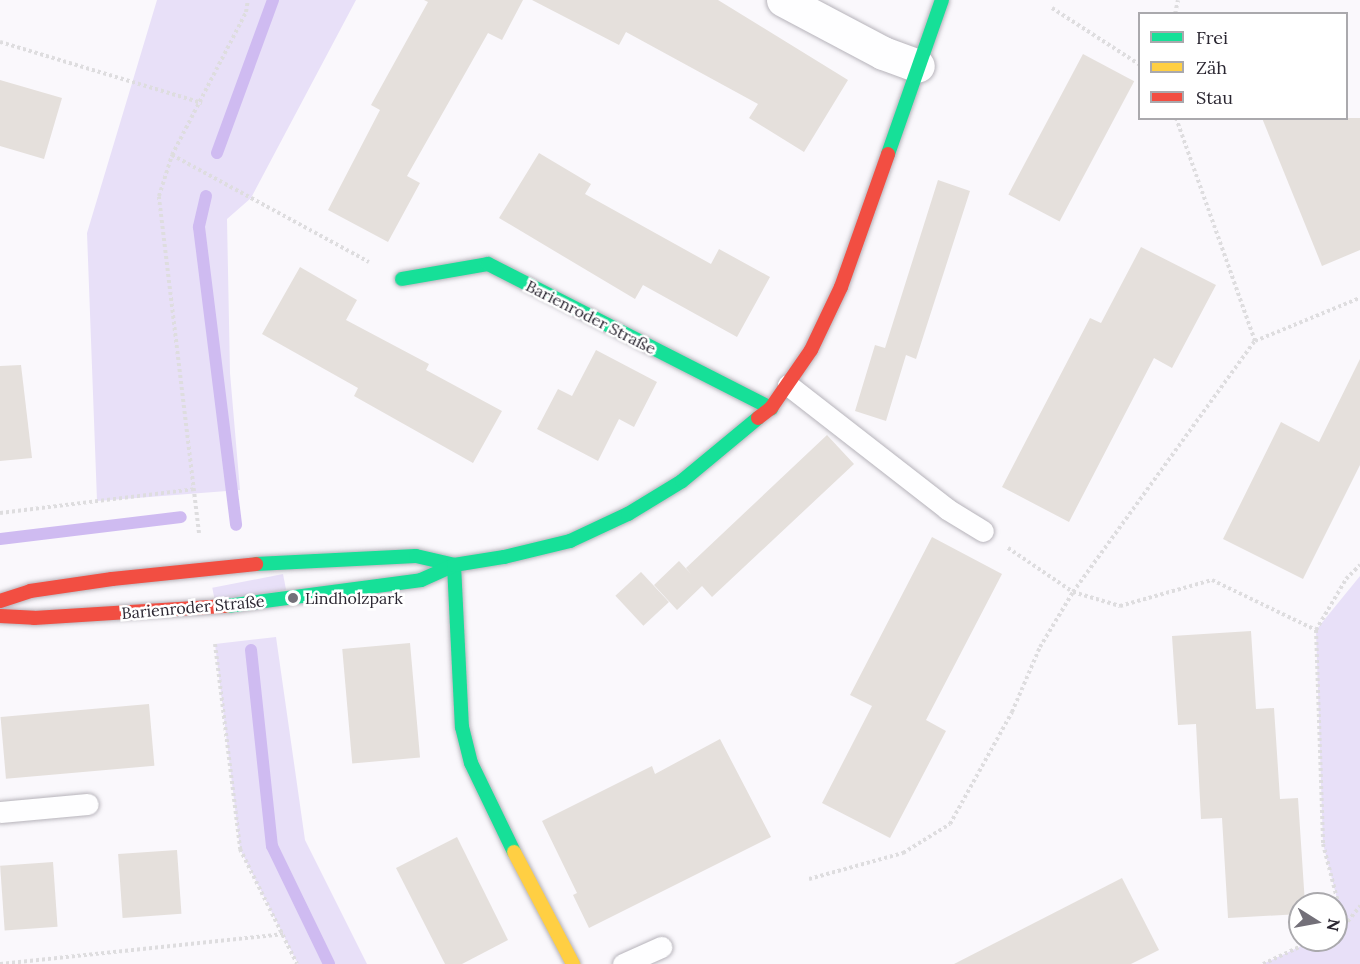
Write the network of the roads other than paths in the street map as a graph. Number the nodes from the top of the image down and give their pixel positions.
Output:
1 (783, 0) edge
2 (942, 0) edge
3 (918, 66) junction
4 (402, 279) road end
5 (788, 385) junction
6 (771, 408) junction
7 (982, 531) road end
8 (454, 565) junction
9 (0, 601) edge
10 (0, 616) edge
11 (88, 804) dead end
12 (0, 812) edge
13 (661, 947) dead end
14 (573, 964) edge
15 (623, 964) edge

1 - 3 street
2 - 3 main road, Barienroder Straße
3 - 5 main road, Barienroder Straße
4 - 6 main road, Barienroder Straße
5 - 6 main road, Barienroder Straße
5 - 7 lane
6 - 8 main road, Barienroder Straße
8 - 9 main road, Barienroder Straße
8 - 10 main road, Barienroder Straße
8 - 14 main road
11 - 12 lane
13 - 15 lane

